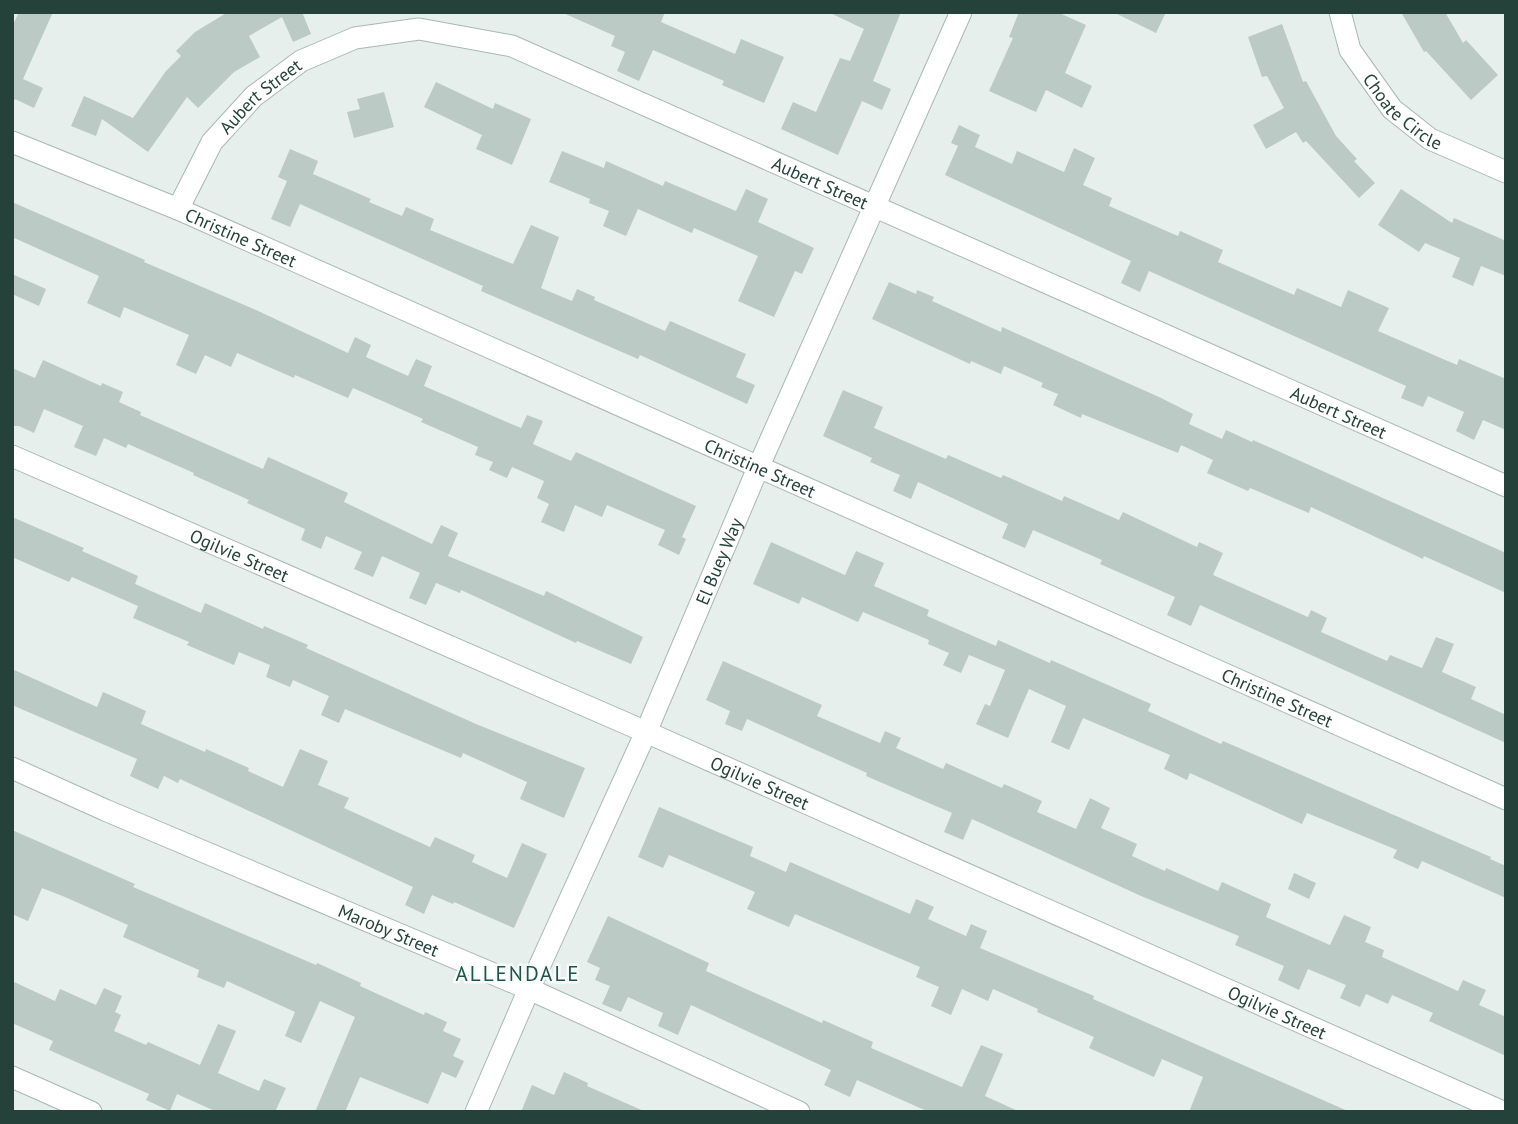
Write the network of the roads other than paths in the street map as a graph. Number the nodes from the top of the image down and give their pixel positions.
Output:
1 (961, 12) edge
2 (1340, 12) edge
3 (12, 142) edge
4 (1506, 172) edge
5 (876, 208) junction
6 (178, 209) junction
7 (12, 456) edge
8 (758, 468) junction
9 (1506, 486) edge
10 (646, 732) junction
11 (12, 768) edge
12 (1506, 799) edge
13 (529, 989) junction
14 (12, 1077) edge
15 (91, 1112) edge
16 (476, 1112) edge
17 (799, 1112) edge
18 (1503, 1112) edge

1 - 5 street, El Buey Way
2 - 4 street, Choate Circle
3 - 6 street, Christine Street
5 - 6 street, Aubert Street
5 - 8 street, El Buey Way
5 - 9 street, Aubert Street
6 - 8 street, Christine Street
7 - 10 street, Ogilvie Street
8 - 10 street, El Buey Way
8 - 12 street, Christine Street
10 - 13 street, El Buey Way
10 - 18 street, Ogilvie Street
11 - 13 street, Maroby Street
13 - 16 street, El Buey Way
13 - 17 street, Maroby Street
14 - 15 street

